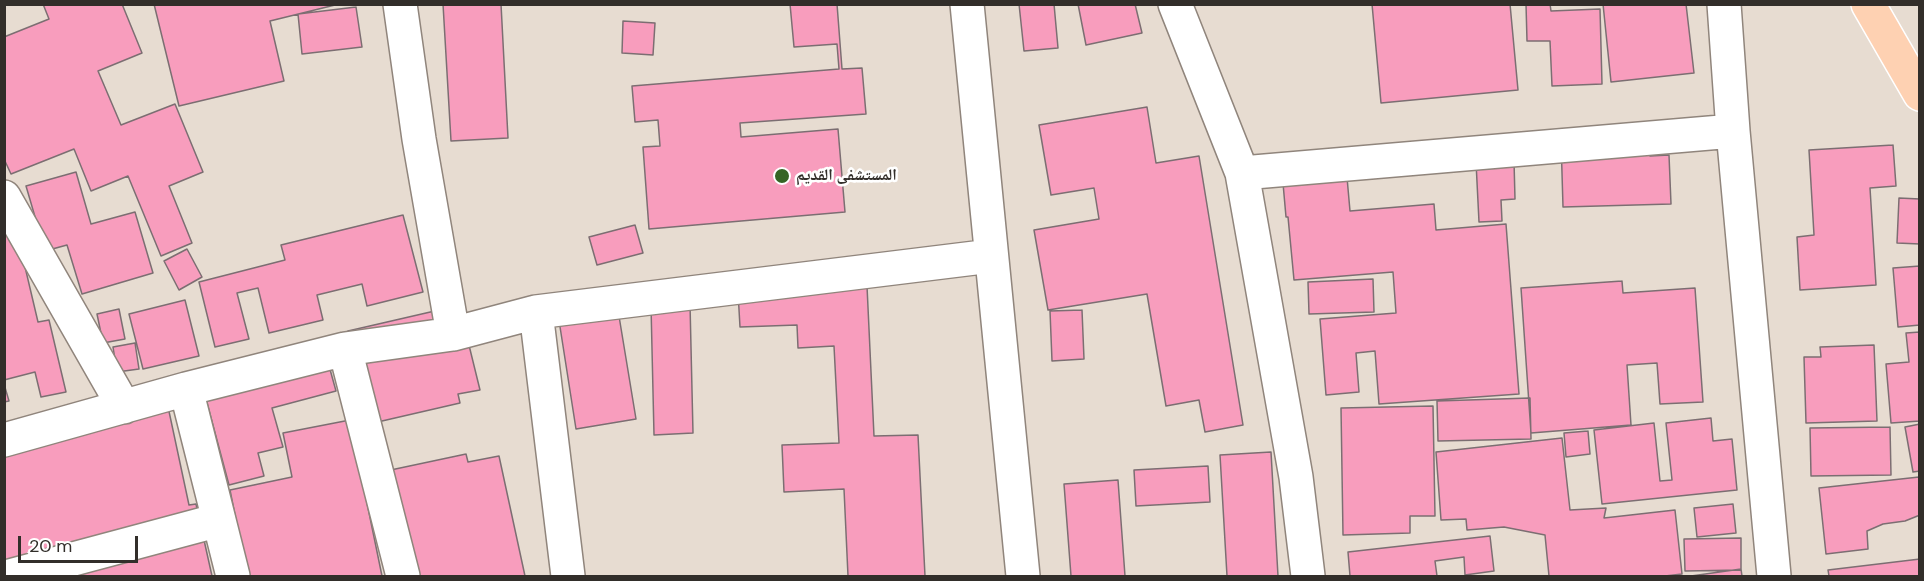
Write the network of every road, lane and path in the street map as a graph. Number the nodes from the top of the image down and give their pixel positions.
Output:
1 (400, 4) edge
2 (967, 4) edge
3 (1174, 4) edge
4 (1724, 4) edge
5 (1868, 4) edge
6 (1920, 94) edge
7 (1733, 131) junction
8 (1242, 173) junction
9 (9, 214) edge
10 (991, 256) junction
11 (536, 312) junction
12 (453, 334) junction
13 (345, 349) junction
14 (186, 389) junction
15 (123, 407) junction
16 (4, 440) edge
17 (219, 520) junction
18 (10, 576) edge
19 (233, 576) edge
20 (403, 576) edge
21 (568, 576) edge
22 (1023, 576) edge
23 (1308, 576) edge
24 (1774, 576) edge

1 - 12 street
2 - 10 street
3 - 8 street
4 - 7 street
5 - 6 main road
7 - 8 street
7 - 24 street
8 - 23 street
9 - 15 street
10 - 11 street
10 - 22 street
11 - 12 street
11 - 21 street
12 - 13 street
13 - 14 street
13 - 20 street
14 - 15 street
14 - 17 street
15 - 16 street
17 - 18 street
17 - 19 street

